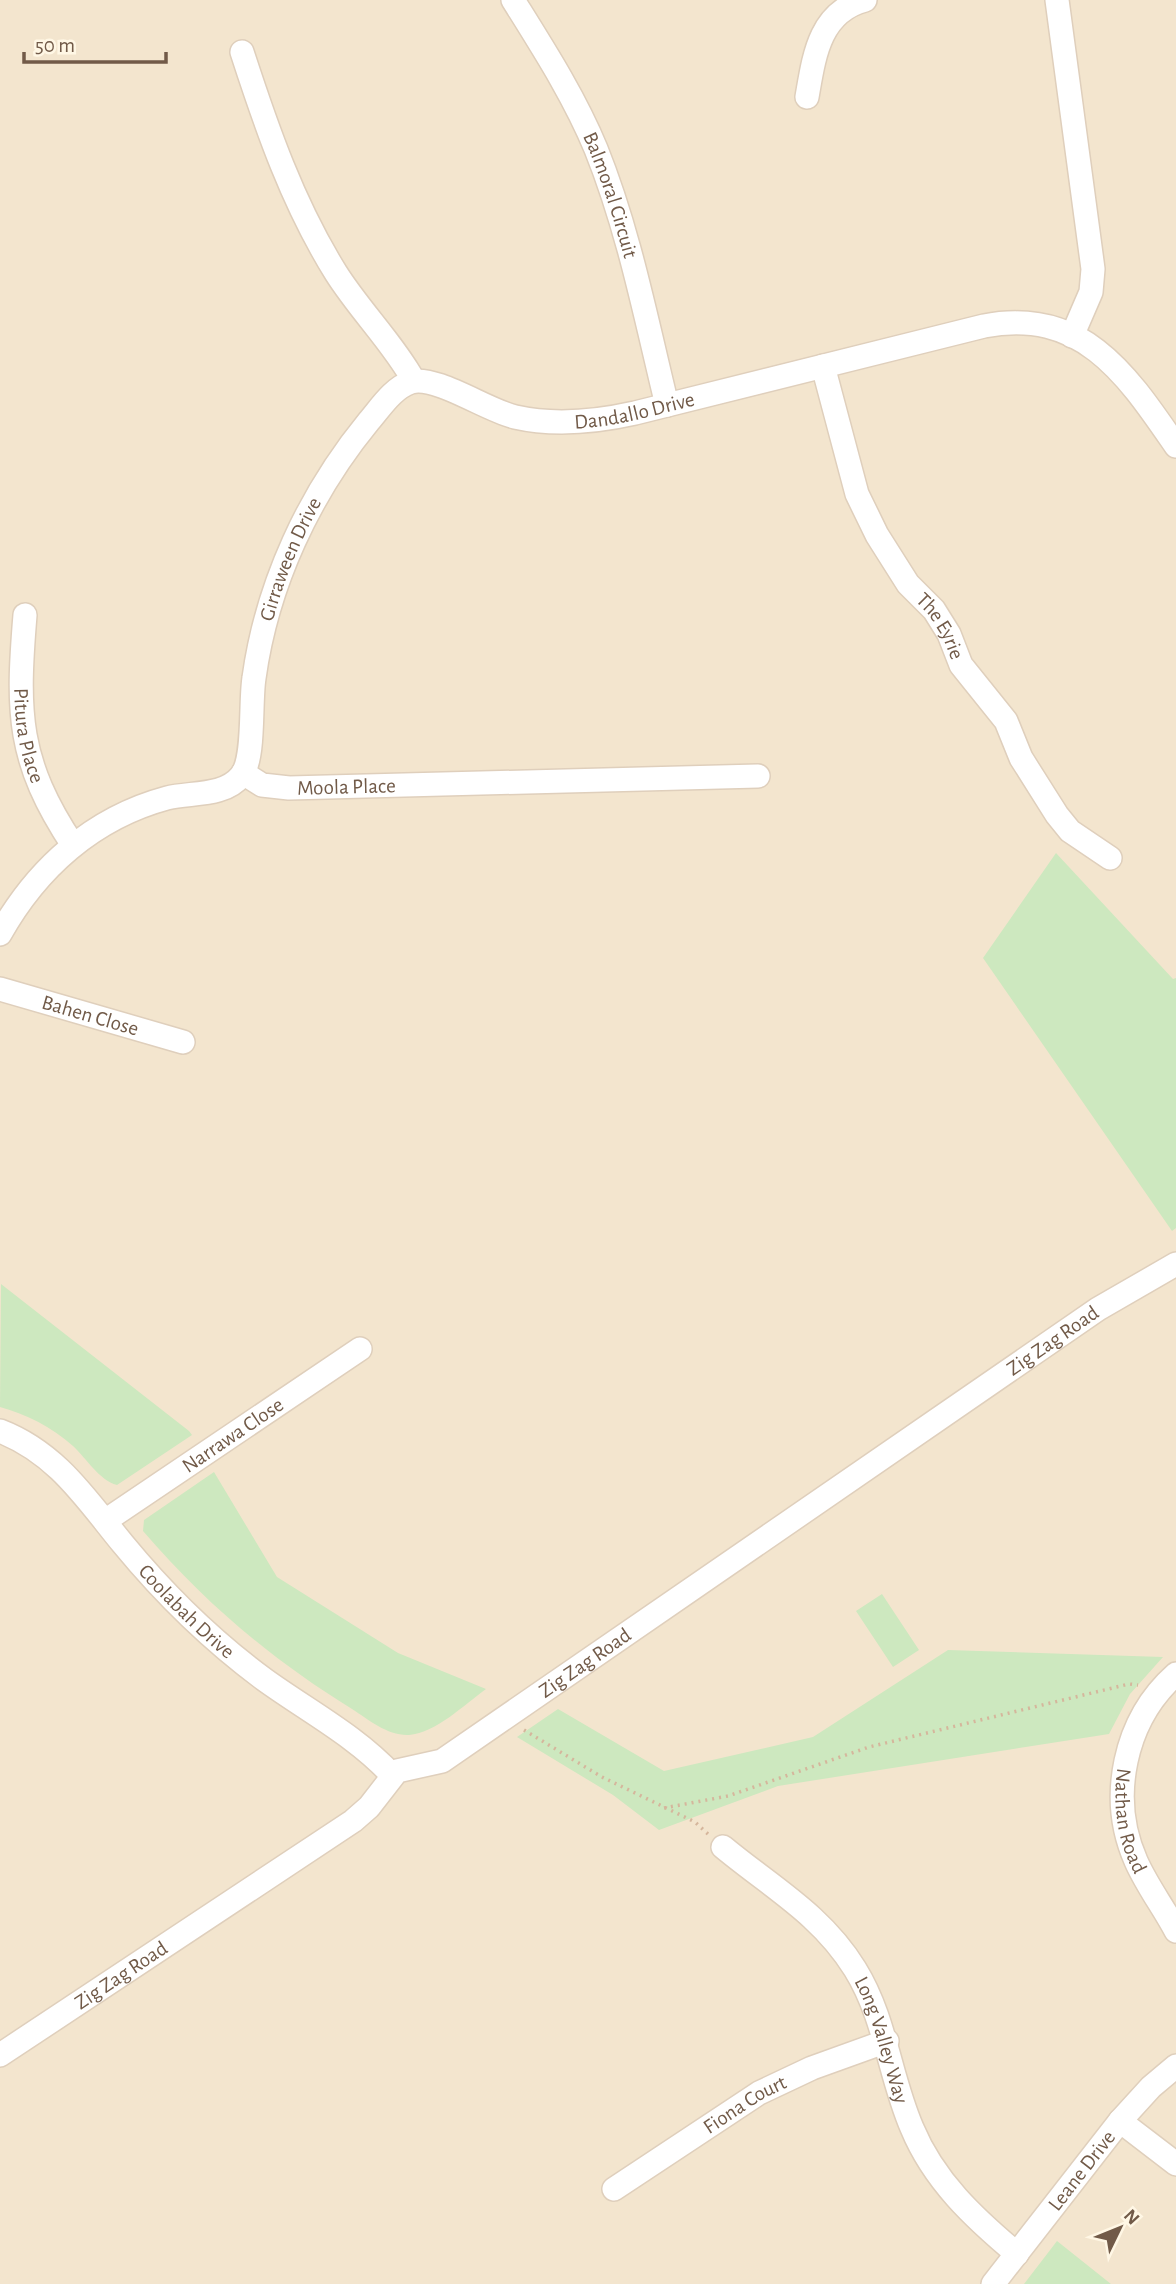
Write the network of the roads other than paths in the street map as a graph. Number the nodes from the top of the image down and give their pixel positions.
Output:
1 (513, 0) edge
2 (866, 0) edge
3 (1057, 0) edge
4 (242, 52) dead end
5 (807, 97) dead end
6 (1072, 336) junction
7 (823, 366) junction
8 (414, 382) junction
9 (667, 405) junction
10 (1169, 420) edge
11 (1176, 446) edge
12 (25, 615) dead end
13 (243, 774) junction
14 (758, 776) dead end
15 (72, 845) junction
16 (1110, 858) dead end
17 (0, 934) edge
18 (0, 989) edge
19 (183, 1042) dead end
20 (1176, 1264) edge
21 (360, 1349) dead end
22 (0, 1431) edge
23 (105, 1521) junction
24 (1176, 1674) edge
25 (392, 1775) junction
26 (723, 1847) road end
27 (1176, 1931) edge
28 (887, 2042) junction
29 (0, 2055) edge
30 (1176, 2066) edge
31 (1120, 2121) junction
32 (1176, 2164) edge
33 (614, 2189) dead end
34 (1017, 2254) junction
35 (993, 2284) edge

1 - 9 street, Balmoral Circuit
2 - 5 street
3 - 6 street
4 - 8 street
6 - 7 street, Dandallo Drive
6 - 10 street, Dandallo Drive
7 - 9 street, Dandallo Drive
7 - 16 street, The Eyrie
8 - 9 street, Dandallo Drive
8 - 13 street, Girraween Drive
10 - 11 street, Dandallo Drive
12 - 15 street, Pitura Place
13 - 14 street, Moola Place
13 - 15 street
15 - 17 street
18 - 19 street, Bahen Close
20 - 25 street, Zig Zag Road
21 - 23 street, Narrawa Close
22 - 23 street, Coolabah Drive
23 - 25 street, Coolabah Drive
24 - 27 street, Nathan Road
25 - 29 street, Zig Zag Road
26 - 28 street, Long Valley Way
28 - 33 street, Fiona Court
28 - 34 street, Long Valley Way
30 - 31 street, Leane Drive
31 - 32 street
31 - 34 street, Leane Drive
34 - 35 street, Leane Drive

